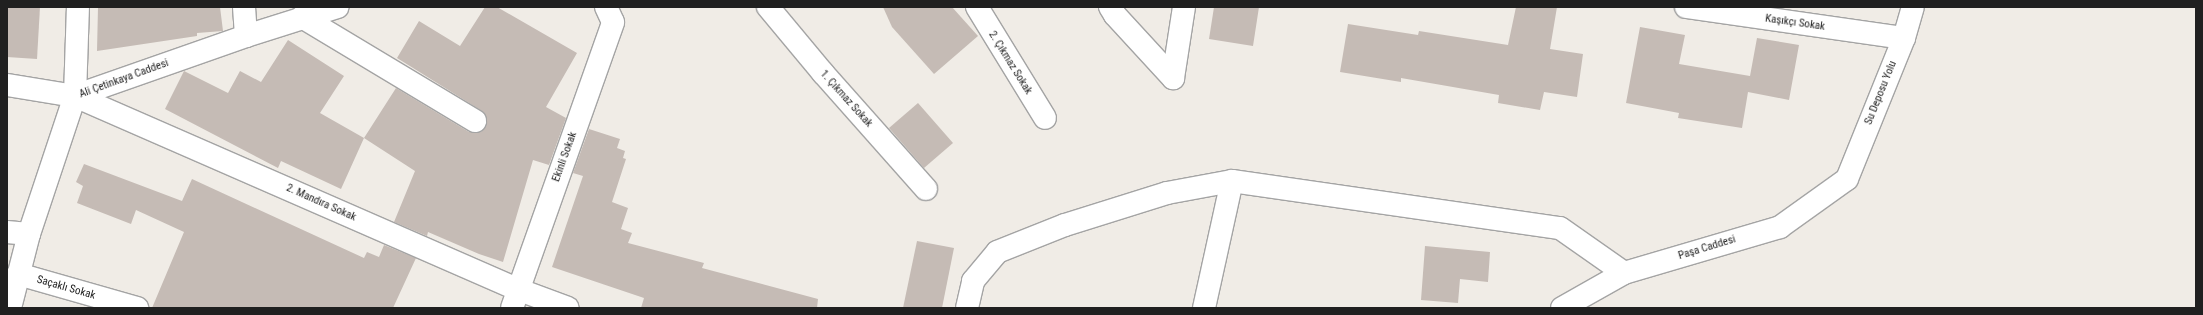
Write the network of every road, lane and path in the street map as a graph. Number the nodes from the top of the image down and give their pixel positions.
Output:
1 (78, 7) edge
2 (244, 7) edge
3 (338, 7) edge
4 (606, 7) edge
5 (768, 7) edge
6 (977, 7) edge
7 (1110, 7) edge
8 (1184, 7) edge
9 (1686, 7) edge
10 (1913, 7) edge
11 (302, 17) junction
12 (246, 36) junction
13 (1904, 38) junction
14 (7, 85) edge
15 (75, 96) junction
16 (1045, 118) dead end
17 (475, 121) dead end
18 (1847, 179) joint
19 (1232, 181) junction
20 (926, 189) dead end
21 (7, 232) edge
22 (29, 234) junction
23 (1624, 273) junction
24 (18, 274) junction
25 (514, 298) edge
26 (10, 308) edge
27 (137, 308) edge
28 (568, 308) edge
29 (967, 308) edge
30 (1204, 308) edge
31 (1562, 308) edge

1 - 15 street
2 - 12 street
3 - 11 street, Ali Çetinkaya Caddesi
4 - 25 street, Ekinli Sokak
5 - 20 street, 1. Çıkmaz Sokak
6 - 16 street, 2. Çıkmaz Sokak
7 - 8 street
9 - 13 street, Kaşıkçı Sokak
10 - 13 street, Su Deposu Yolu
11 - 12 street, Ali Çetinkaya Caddesi
11 - 17 street
12 - 15 street, Ali Çetinkaya Caddesi
13 - 18 street, Su Deposu Yolu
14 - 15 street
15 - 22 street, Ali Çetinkaya Caddesi
15 - 25 street, 2. Mandıra Sokak
18 - 23 street, Paşa Caddesi
19 - 23 street
19 - 29 street
19 - 30 street
21 - 22 street
22 - 24 street, Ali Çetinkaya Caddesi
23 - 31 street, Paşa Caddesi
24 - 26 street, Ali Çetinkaya Caddesi
24 - 27 street, Saçaklı Sokak
25 - 28 street, 2. Mandıra Sokak

